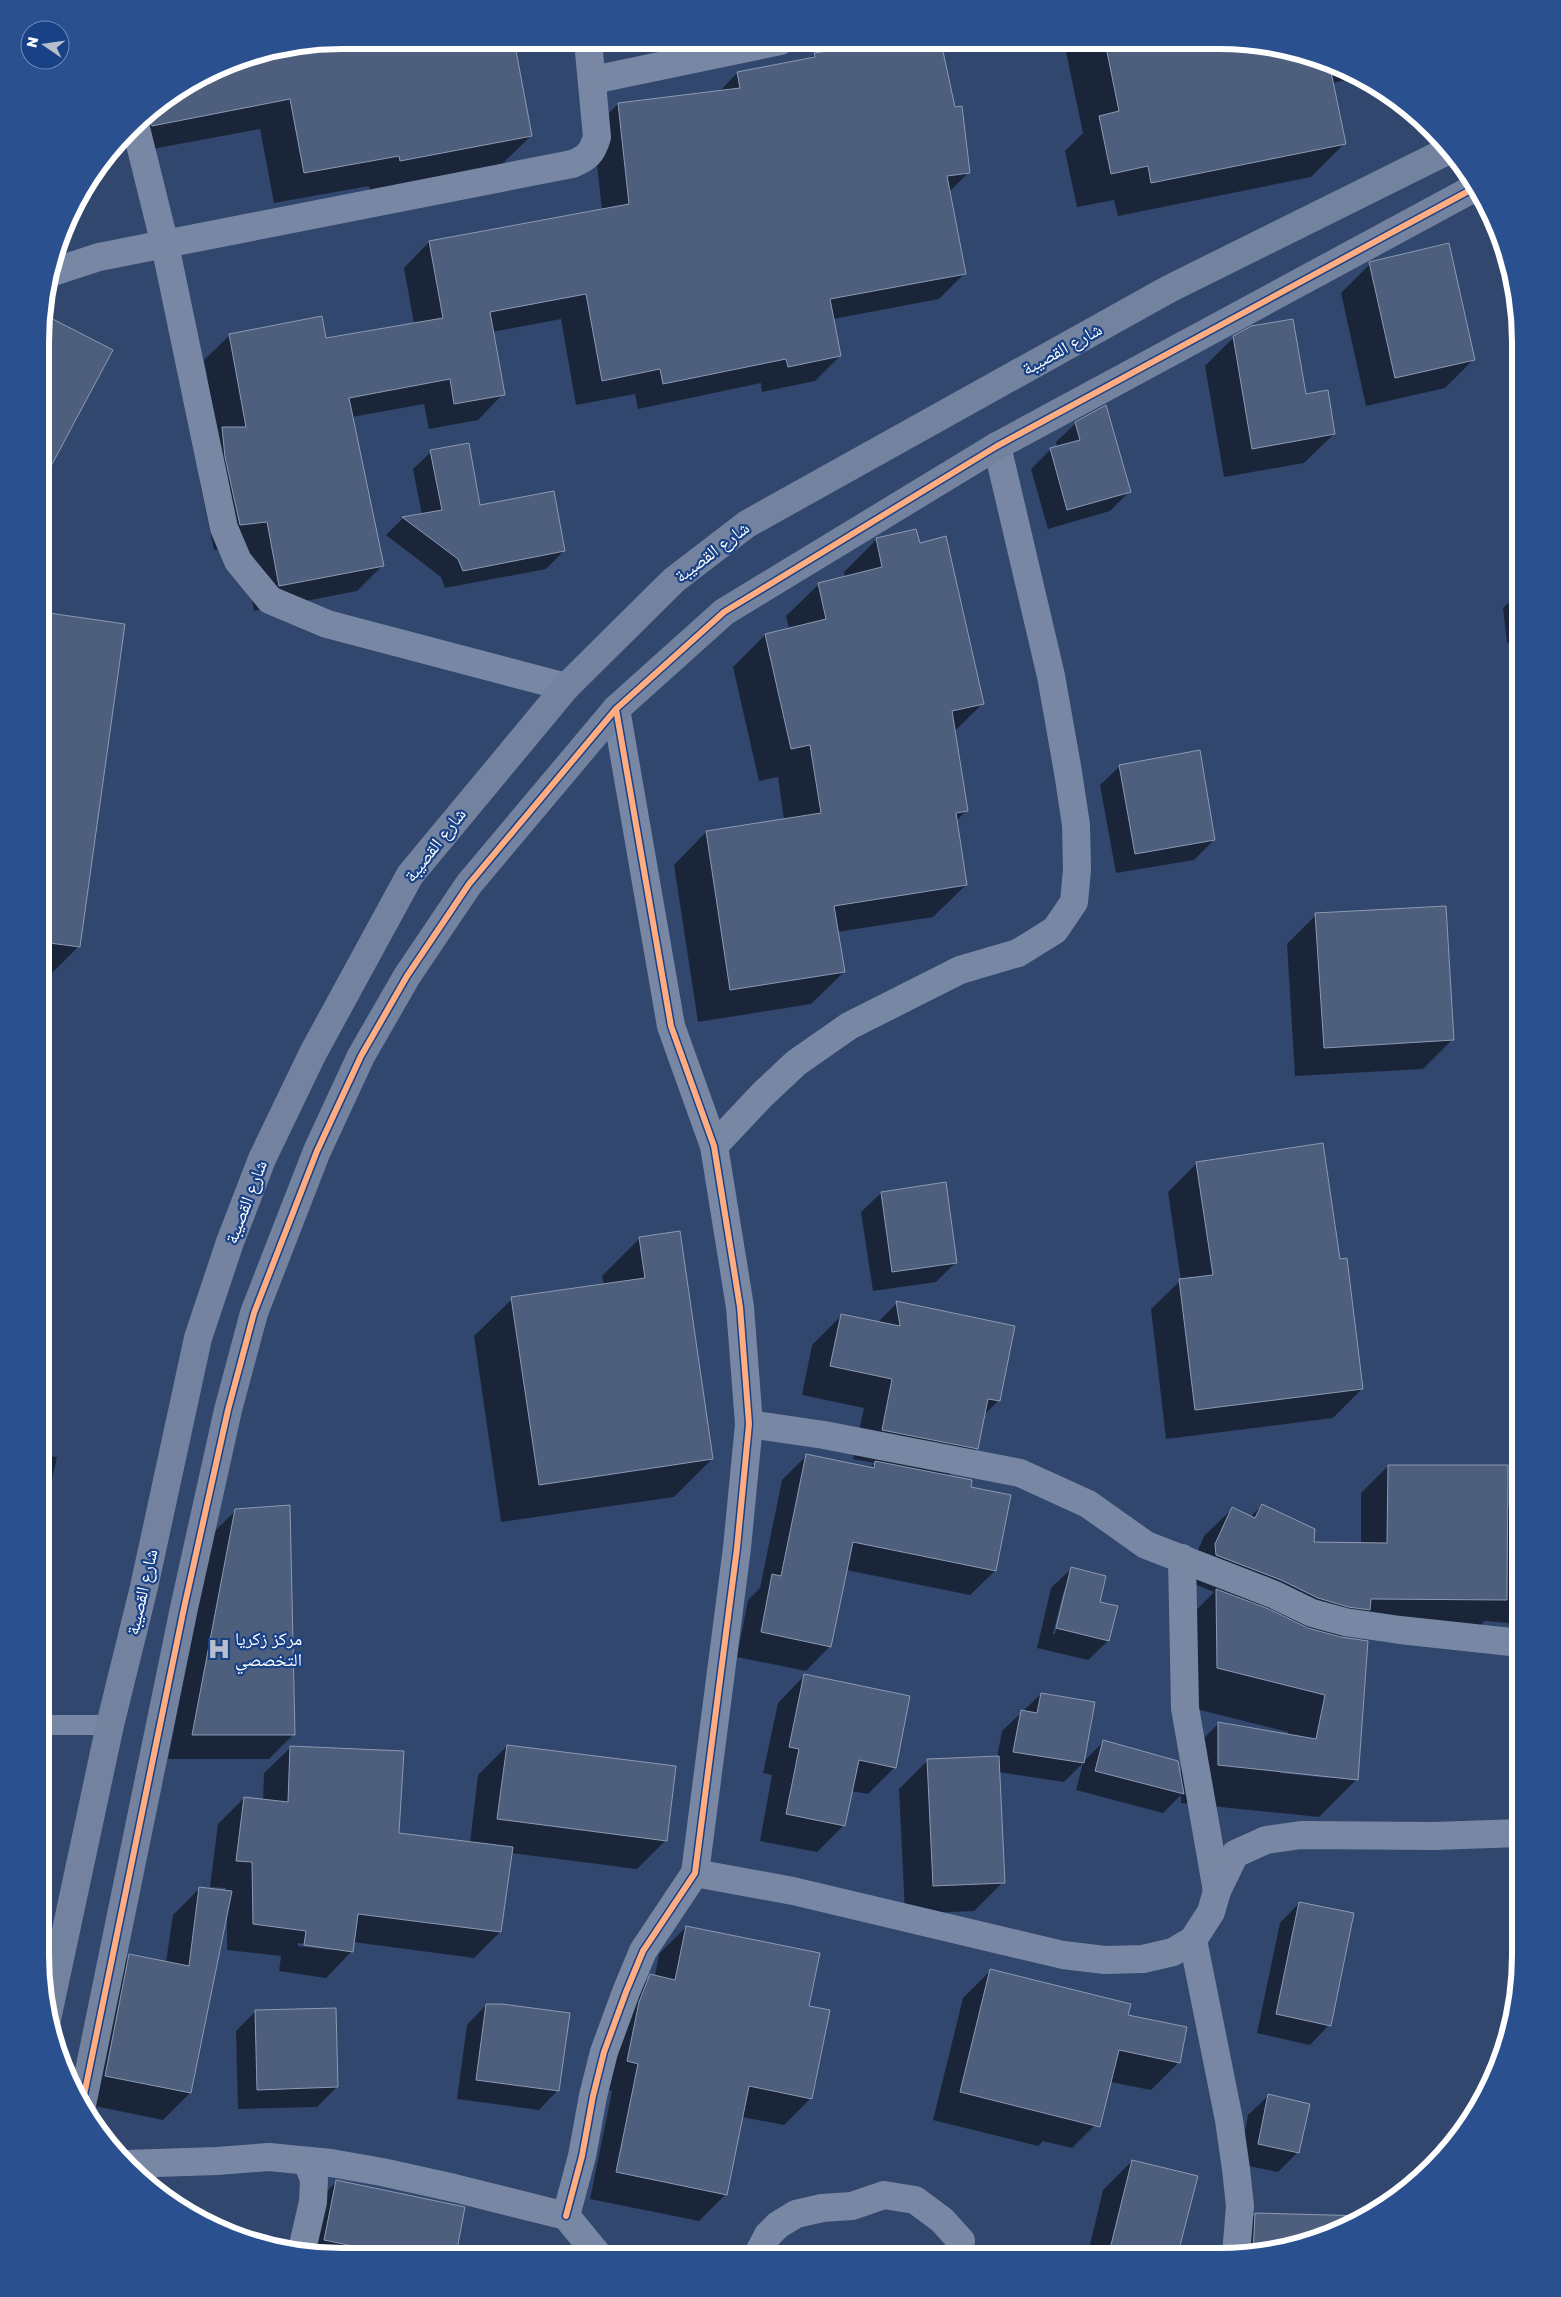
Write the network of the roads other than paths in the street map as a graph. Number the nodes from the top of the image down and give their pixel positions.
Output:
1 (589, 49) edge
2 (742, 49) edge
3 (593, 80) junction
4 (138, 131) edge
5 (1443, 152) edge
6 (1470, 190) edge
7 (165, 245) junction
8 (58, 270) edge
9 (996, 446) junction
10 (566, 686) junction
11 (616, 709) junction
12 (714, 1146) junction
13 (749, 1424) junction
14 (1182, 1558) junction
15 (1512, 1642) edge
16 (49, 1725) edge
17 (110, 1725) junction
18 (1512, 1833) edge
19 (695, 1873) junction
20 (1216, 1891) junction
21 (1193, 1940) junction
22 (52, 1998) edge
23 (84, 2095) edge
24 (307, 2161) junction
25 (135, 2164) edge
26 (566, 2216) junction
27 (961, 2241) dead end
28 (303, 2246) edge
29 (592, 2248) edge
30 (761, 2248) edge
31 (1237, 2248) edge

1 - 3 street
2 - 3 street
3 - 7 street
4 - 7 street
5 - 10 street, شارع القصيبة
6 - 9 street
7 - 8 street
7 - 10 street
9 - 11 street
9 - 12 street
10 - 17 street, شارع القصيبة
11 - 12 street
11 - 23 street
12 - 13 street
13 - 14 street
13 - 19 street
14 - 15 street
14 - 20 street
16 - 17 lane
17 - 22 street, شارع القصيبة
18 - 20 street
19 - 21 street
19 - 26 street
20 - 21 street
21 - 31 street
24 - 25 street
24 - 26 street
24 - 28 street
26 - 29 street
27 - 30 street

